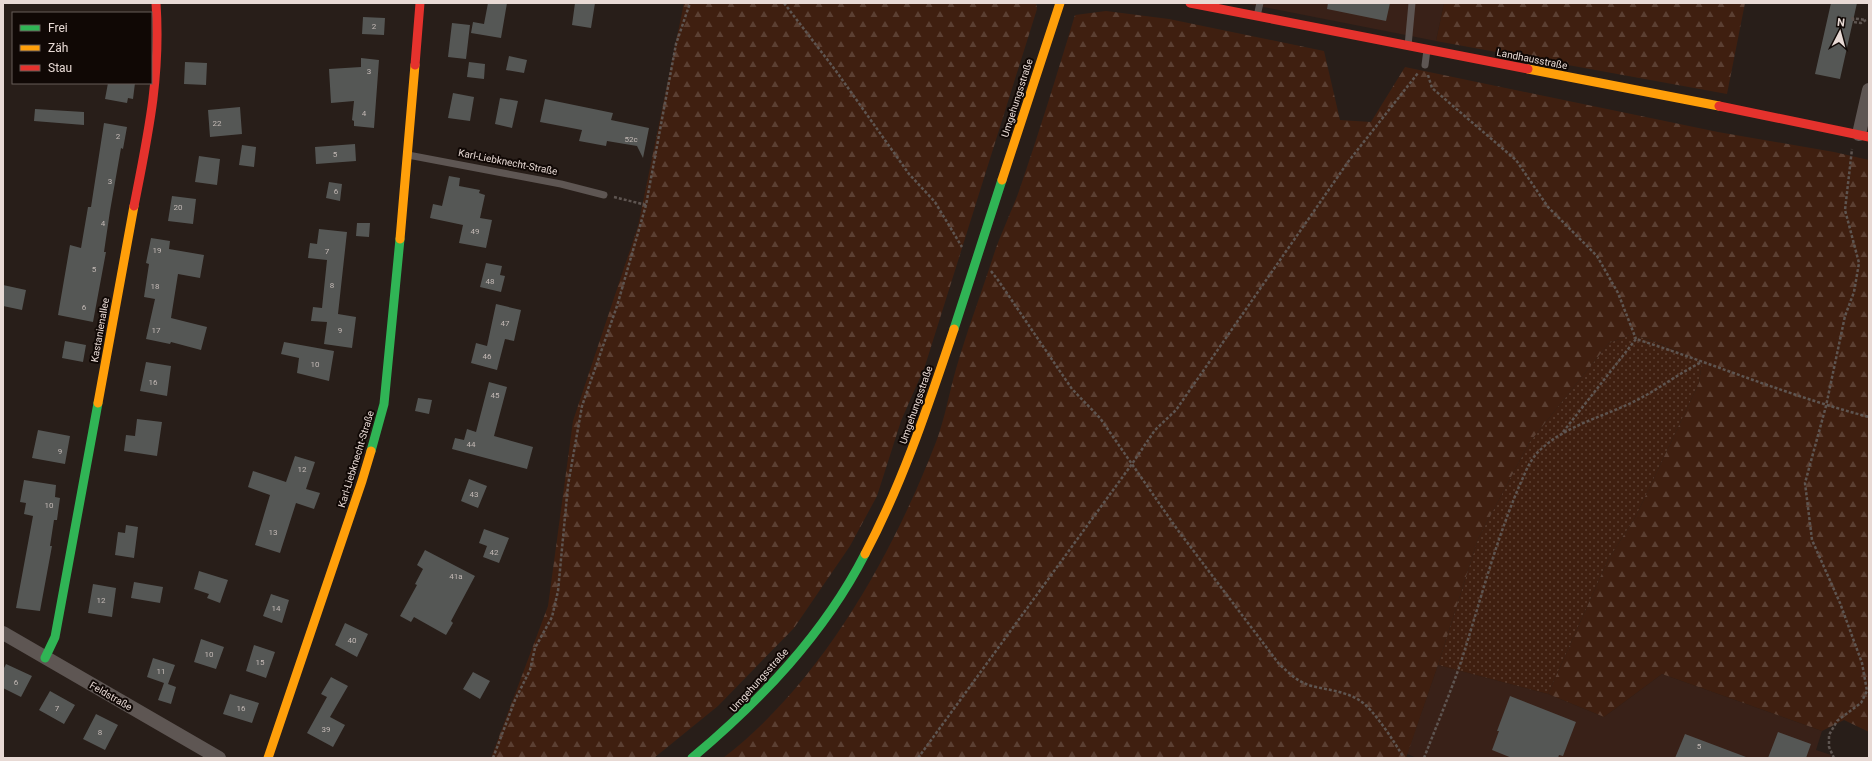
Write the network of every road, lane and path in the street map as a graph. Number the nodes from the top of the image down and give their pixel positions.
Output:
1 (156, 3) edge
2 (420, 3) edge
3 (690, 3) edge
4 (784, 3) edge
5 (1060, 3) edge
6 (1190, 3) edge
7 (1260, 3) edge
8 (1412, 3) edge
9 (1257, 16) junction
10 (1408, 46) junction
11 (1427, 50) junction
12 (1425, 65) junction
13 (1869, 90) edge
14 (1864, 136) edge
15 (1852, 150) dead end
16 (406, 155) junction
17 (604, 195) joint
18 (646, 205) junction
19 (963, 246) dead end
20 (991, 272) dead end
21 (1636, 339) junction
22 (1702, 362) junction
23 (1826, 406) junction
24 (1869, 417) edge
25 (1561, 434) junction
26 (1132, 464) junction
27 (3, 633) edge
28 (45, 658) junction
29 (219, 758) edge
30 (268, 758) edge
31 (493, 758) edge
32 (692, 758) edge
33 (918, 758) edge
34 (1404, 758) edge
35 (1424, 758) edge
36 (1834, 758) edge

1 - 28 street, Kastanienallee
2 - 16 street, Karl-Liebknecht-Straße
3 - 18 path
4 - 19 path
5 - 32 street, Umgehungsstraße
6 - 9 street, Landhausstraße
7 - 9 lane
8 - 10 lane
9 - 10 street, Landhausstraße
10 - 11 street, Landhausstraße
11 - 12 lane
11 - 14 street, Landhausstraße
12 - 21 path
12 - 26 path
13 - 14 street
15 - 23 path
16 - 17 lane, Karl-Liebknecht-Straße
16 - 30 street, Karl-Liebknecht-Straße
17 - 18 path
18 - 31 path
20 - 26 path
21 - 22 path
21 - 25 path
22 - 23 path
22 - 25 path
23 - 24 path
23 - 36 path
25 - 35 path
26 - 33 path
26 - 34 path
27 - 28 street, Feldstraße
28 - 29 street, Feldstraße

